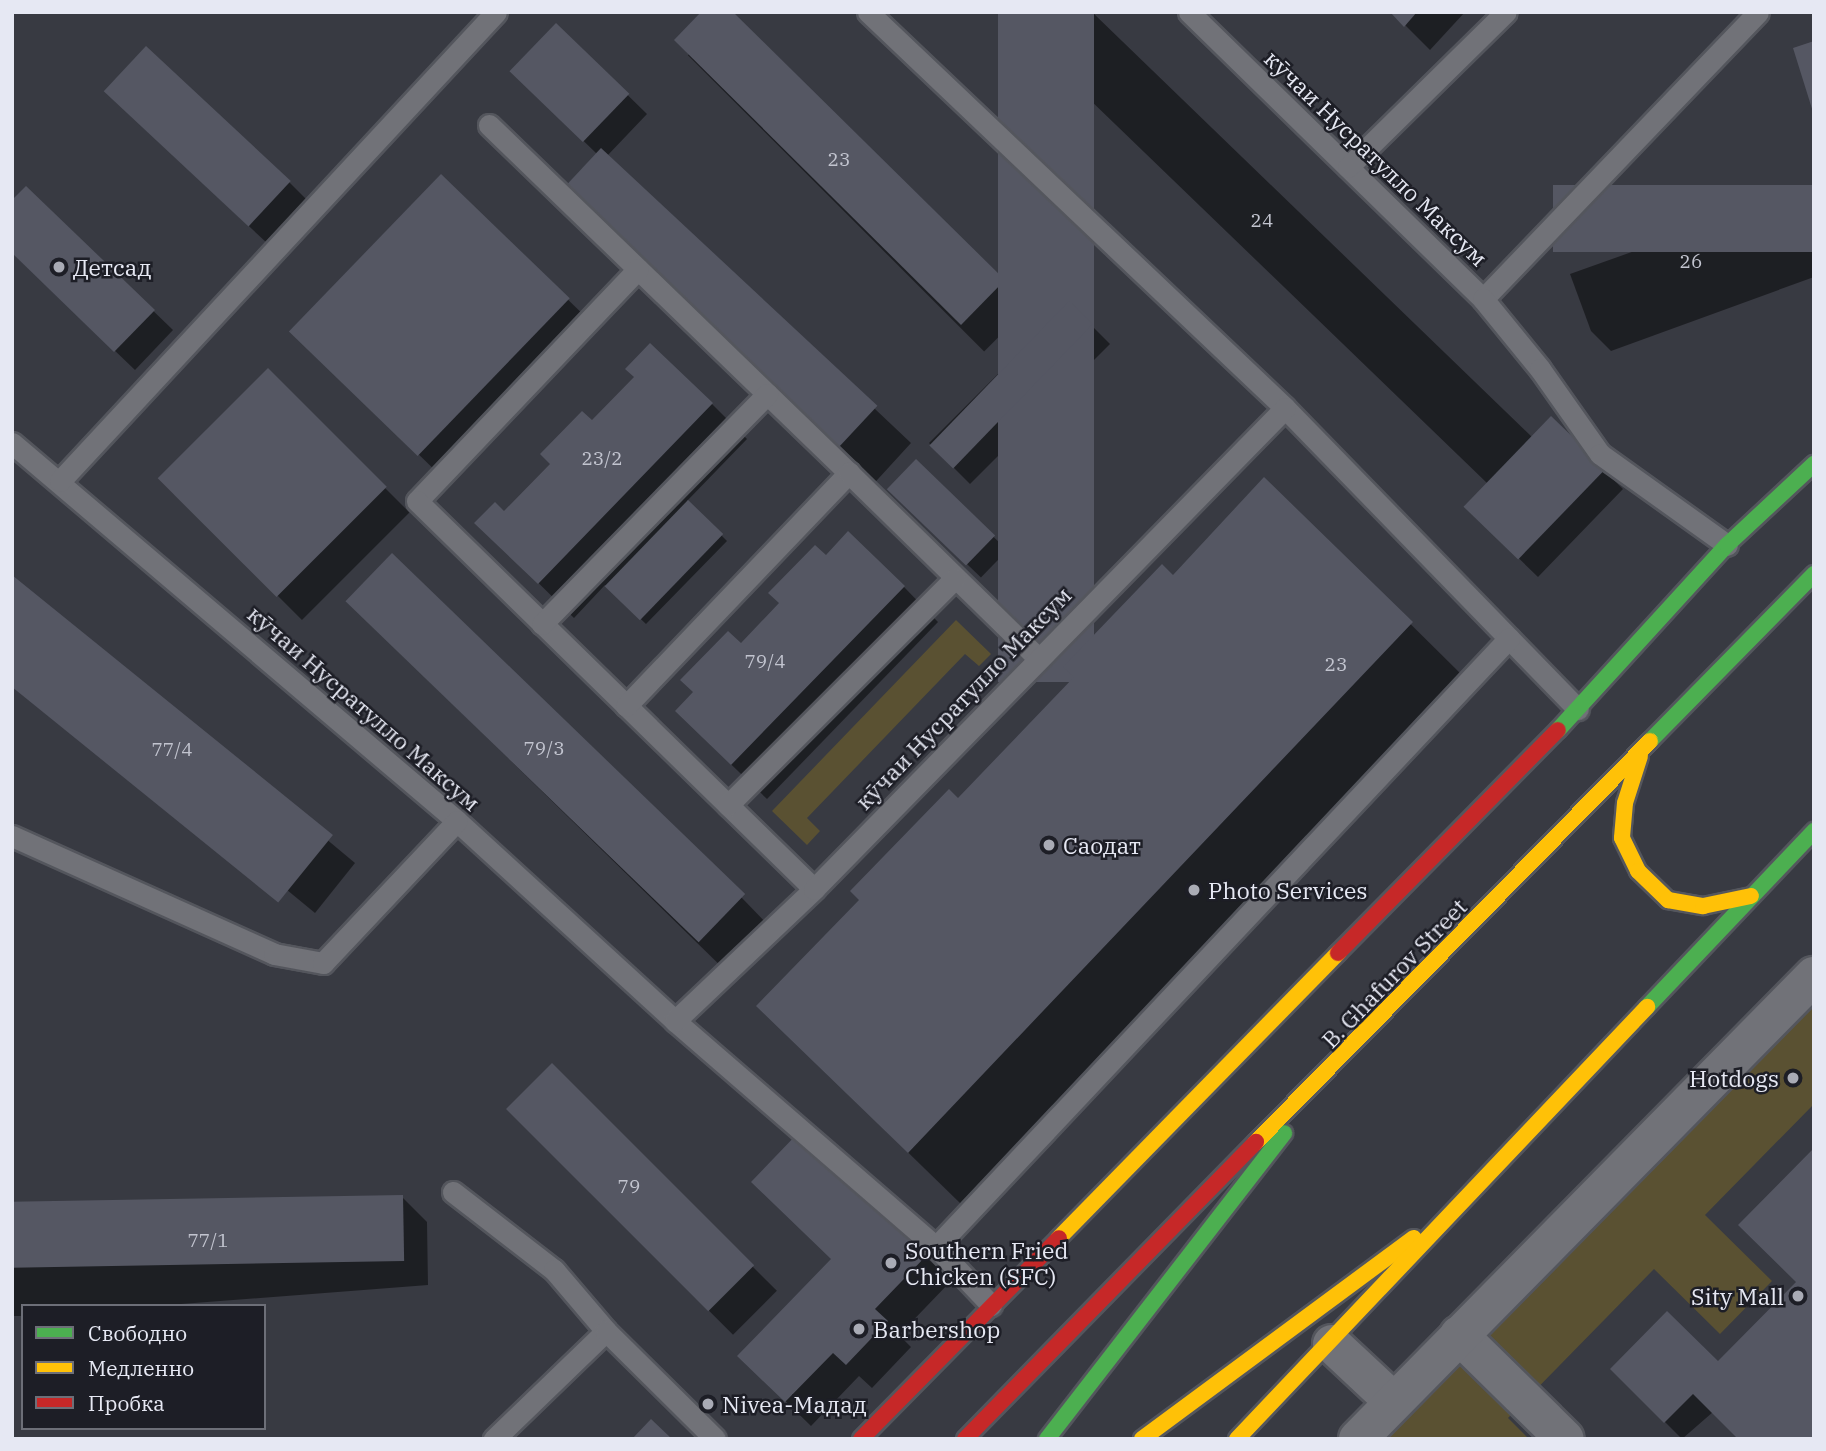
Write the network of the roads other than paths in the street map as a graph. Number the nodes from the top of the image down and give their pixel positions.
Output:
1 (496, 12) edge
2 (868, 12) edge
3 (1189, 12) edge
4 (1506, 12) edge
5 (1758, 12) edge
6 (489, 125) dead end
7 (1348, 167) junction
8 (638, 269) junction
9 (1483, 299) junction
10 (767, 394) junction
11 (1284, 408) junction
12 (12, 443) edge
13 (1814, 464) edge
14 (849, 473) junction
15 (60, 481) junction
16 (1727, 545) junction
17 (1814, 574) edge
18 (954, 579) junction
19 (542, 624) junction
20 (1509, 638) junction
21 (1038, 658) junction
22 (626, 706) junction
23 (1578, 709) junction
24 (1642, 748) junction
25 (728, 805) junction
26 (457, 821) junction
27 (1814, 831) edge
28 (12, 836) edge
29 (814, 889) junction
30 (1751, 897) junction
31 (1814, 976) edge
32 (675, 1021) junction
33 (1335, 1066) junction
34 (453, 1192) dead end
35 (1452, 1210) junction
36 (936, 1247) junction
37 (990, 1305) junction
38 (606, 1331) junction
39 (1459, 1335) junction
40 (1332, 1344) junction
41 (1393, 1401) junction
42 (494, 1439) edge
43 (715, 1439) edge
44 (861, 1439) edge
45 (965, 1439) edge
46 (1047, 1439) edge
47 (1142, 1439) edge
48 (1237, 1439) edge
49 (1358, 1439) edge
50 (1565, 1439) edge

1 - 15 lane
2 - 11 lane
3 - 7 lane, кӯчаи Нусратулло Максум
4 - 7 lane
5 - 9 lane, кӯчаи Нусратулло Максум
6 - 8 lane
7 - 9 lane, кӯчаи Нусратулло Максум
8 - 10 lane
8 - 19 lane
9 - 16 lane
10 - 14 lane
10 - 19 lane
11 - 20 lane
11 - 21 lane, кӯчаи Нусратулло Максум
12 - 15 lane, кӯчаи Нусратулло Максум
13 - 16 main road
14 - 18 lane
14 - 22 lane
15 - 26 lane, кӯчаи Нусратулло Максум
16 - 23 main road
17 - 24 main road, B. Ghafurov Street
18 - 21 lane
18 - 25 lane
19 - 22 lane
20 - 23 lane
20 - 36 lane
21 - 29 lane, кӯчаи Нусратулло Максум
22 - 25 lane
23 - 37 main road
24 - 30 main road
24 - 33 main road, B. Ghafurov Street
25 - 29 lane
26 - 28 lane
26 - 32 lane, кӯчаи Нусратулло Максум
27 - 30 main road
29 - 32 lane, кӯчаи Нусратулло Максум
30 - 35 main road
31 - 39 street
32 - 36 lane, кӯчаи Нусратулло Максум
33 - 45 main road
33 - 46 main road, B. Ghafurov Street
34 - 38 lane
35 - 40 main road
35 - 47 main road
36 - 37 lane, кӯчаи Нусратулло Максум
37 - 44 main road
38 - 42 lane
38 - 43 lane
39 - 41 street
39 - 50 street
40 - 41 street
40 - 48 main road
41 - 49 street

